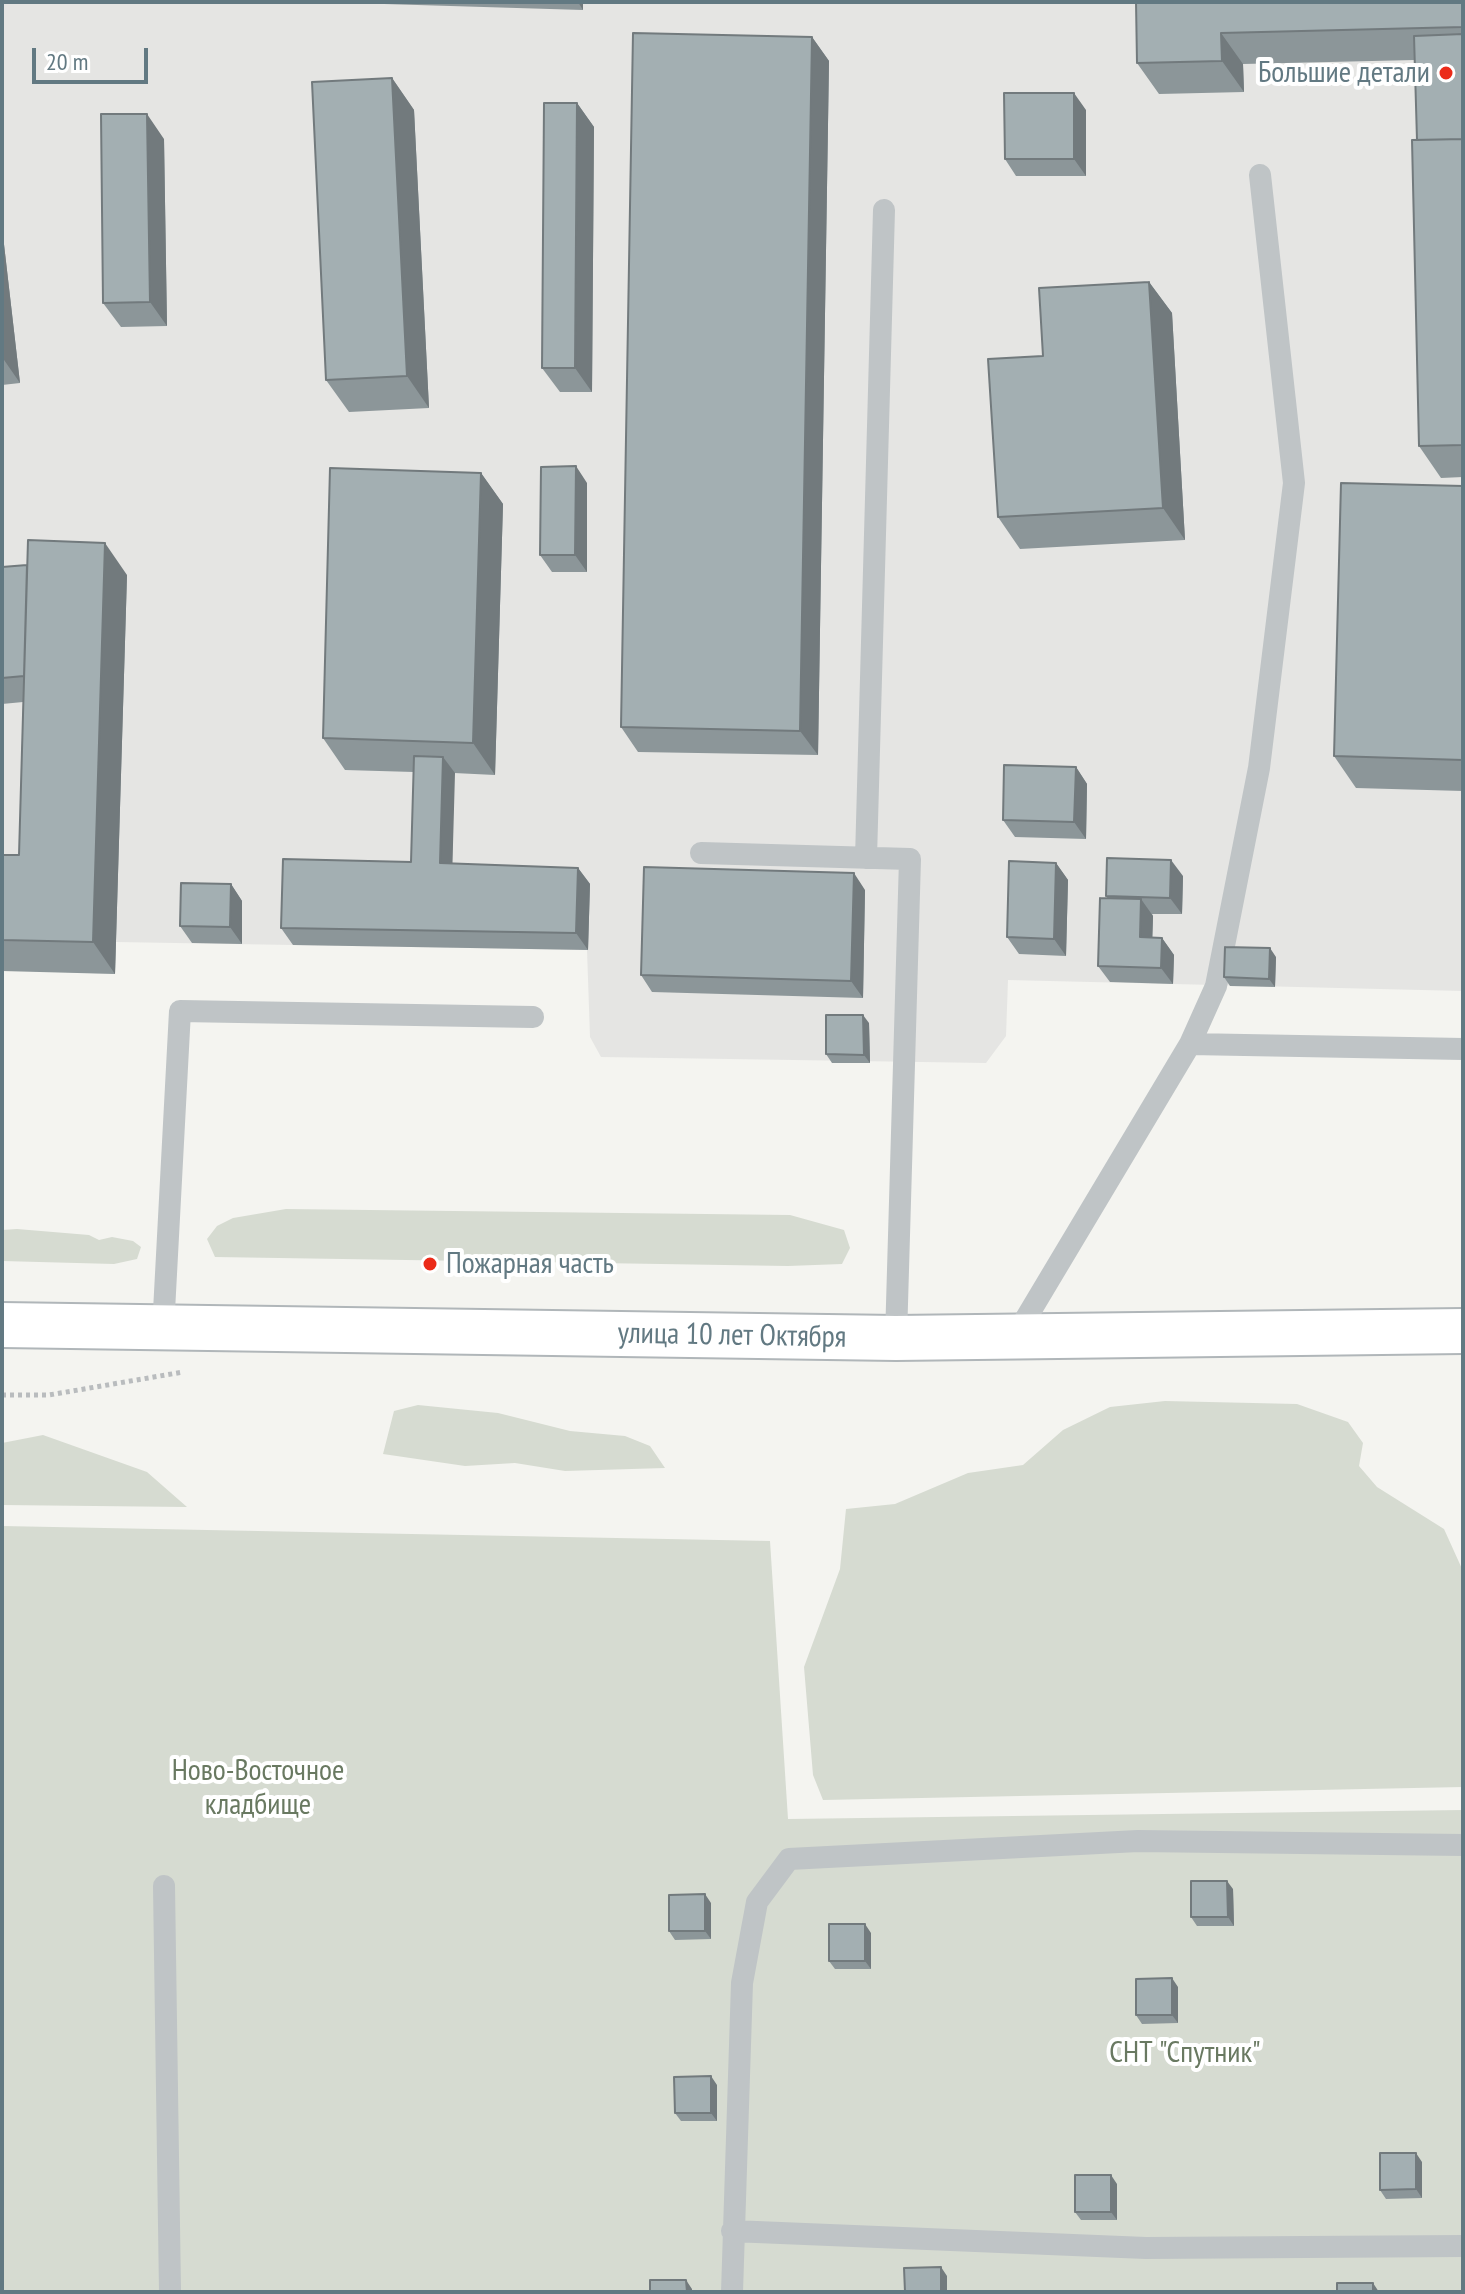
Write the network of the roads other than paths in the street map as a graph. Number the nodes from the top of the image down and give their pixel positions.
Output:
1 (1260, 175) dead end
2 (884, 210) dead end
3 (701, 853) dead end
4 (866, 858) junction
5 (533, 1017) dead end
6 (1190, 1044) junction
7 (1463, 1049) edge
8 (2, 1325) edge
9 (163, 1330) junction
10 (1463, 1331) edge
11 (1016, 1335) junction
12 (896, 1338) junction
13 (1463, 1845) edge
14 (164, 1886) dead end
15 (732, 2231) junction
16 (1463, 2246) edge
17 (170, 2292) edge
18 (732, 2292) edge

1 - 6 lane
2 - 4 lane
3 - 4 lane
4 - 12 lane
5 - 9 lane
6 - 7 lane
6 - 11 lane
8 - 9 main road, улица 10 лет Октября
9 - 12 main road, улица 10 лет Октября
10 - 11 main road, улица 10 лет Октября
11 - 12 main road, улица 10 лет Октября
13 - 15 lane
14 - 17 lane
15 - 16 lane
15 - 18 lane

